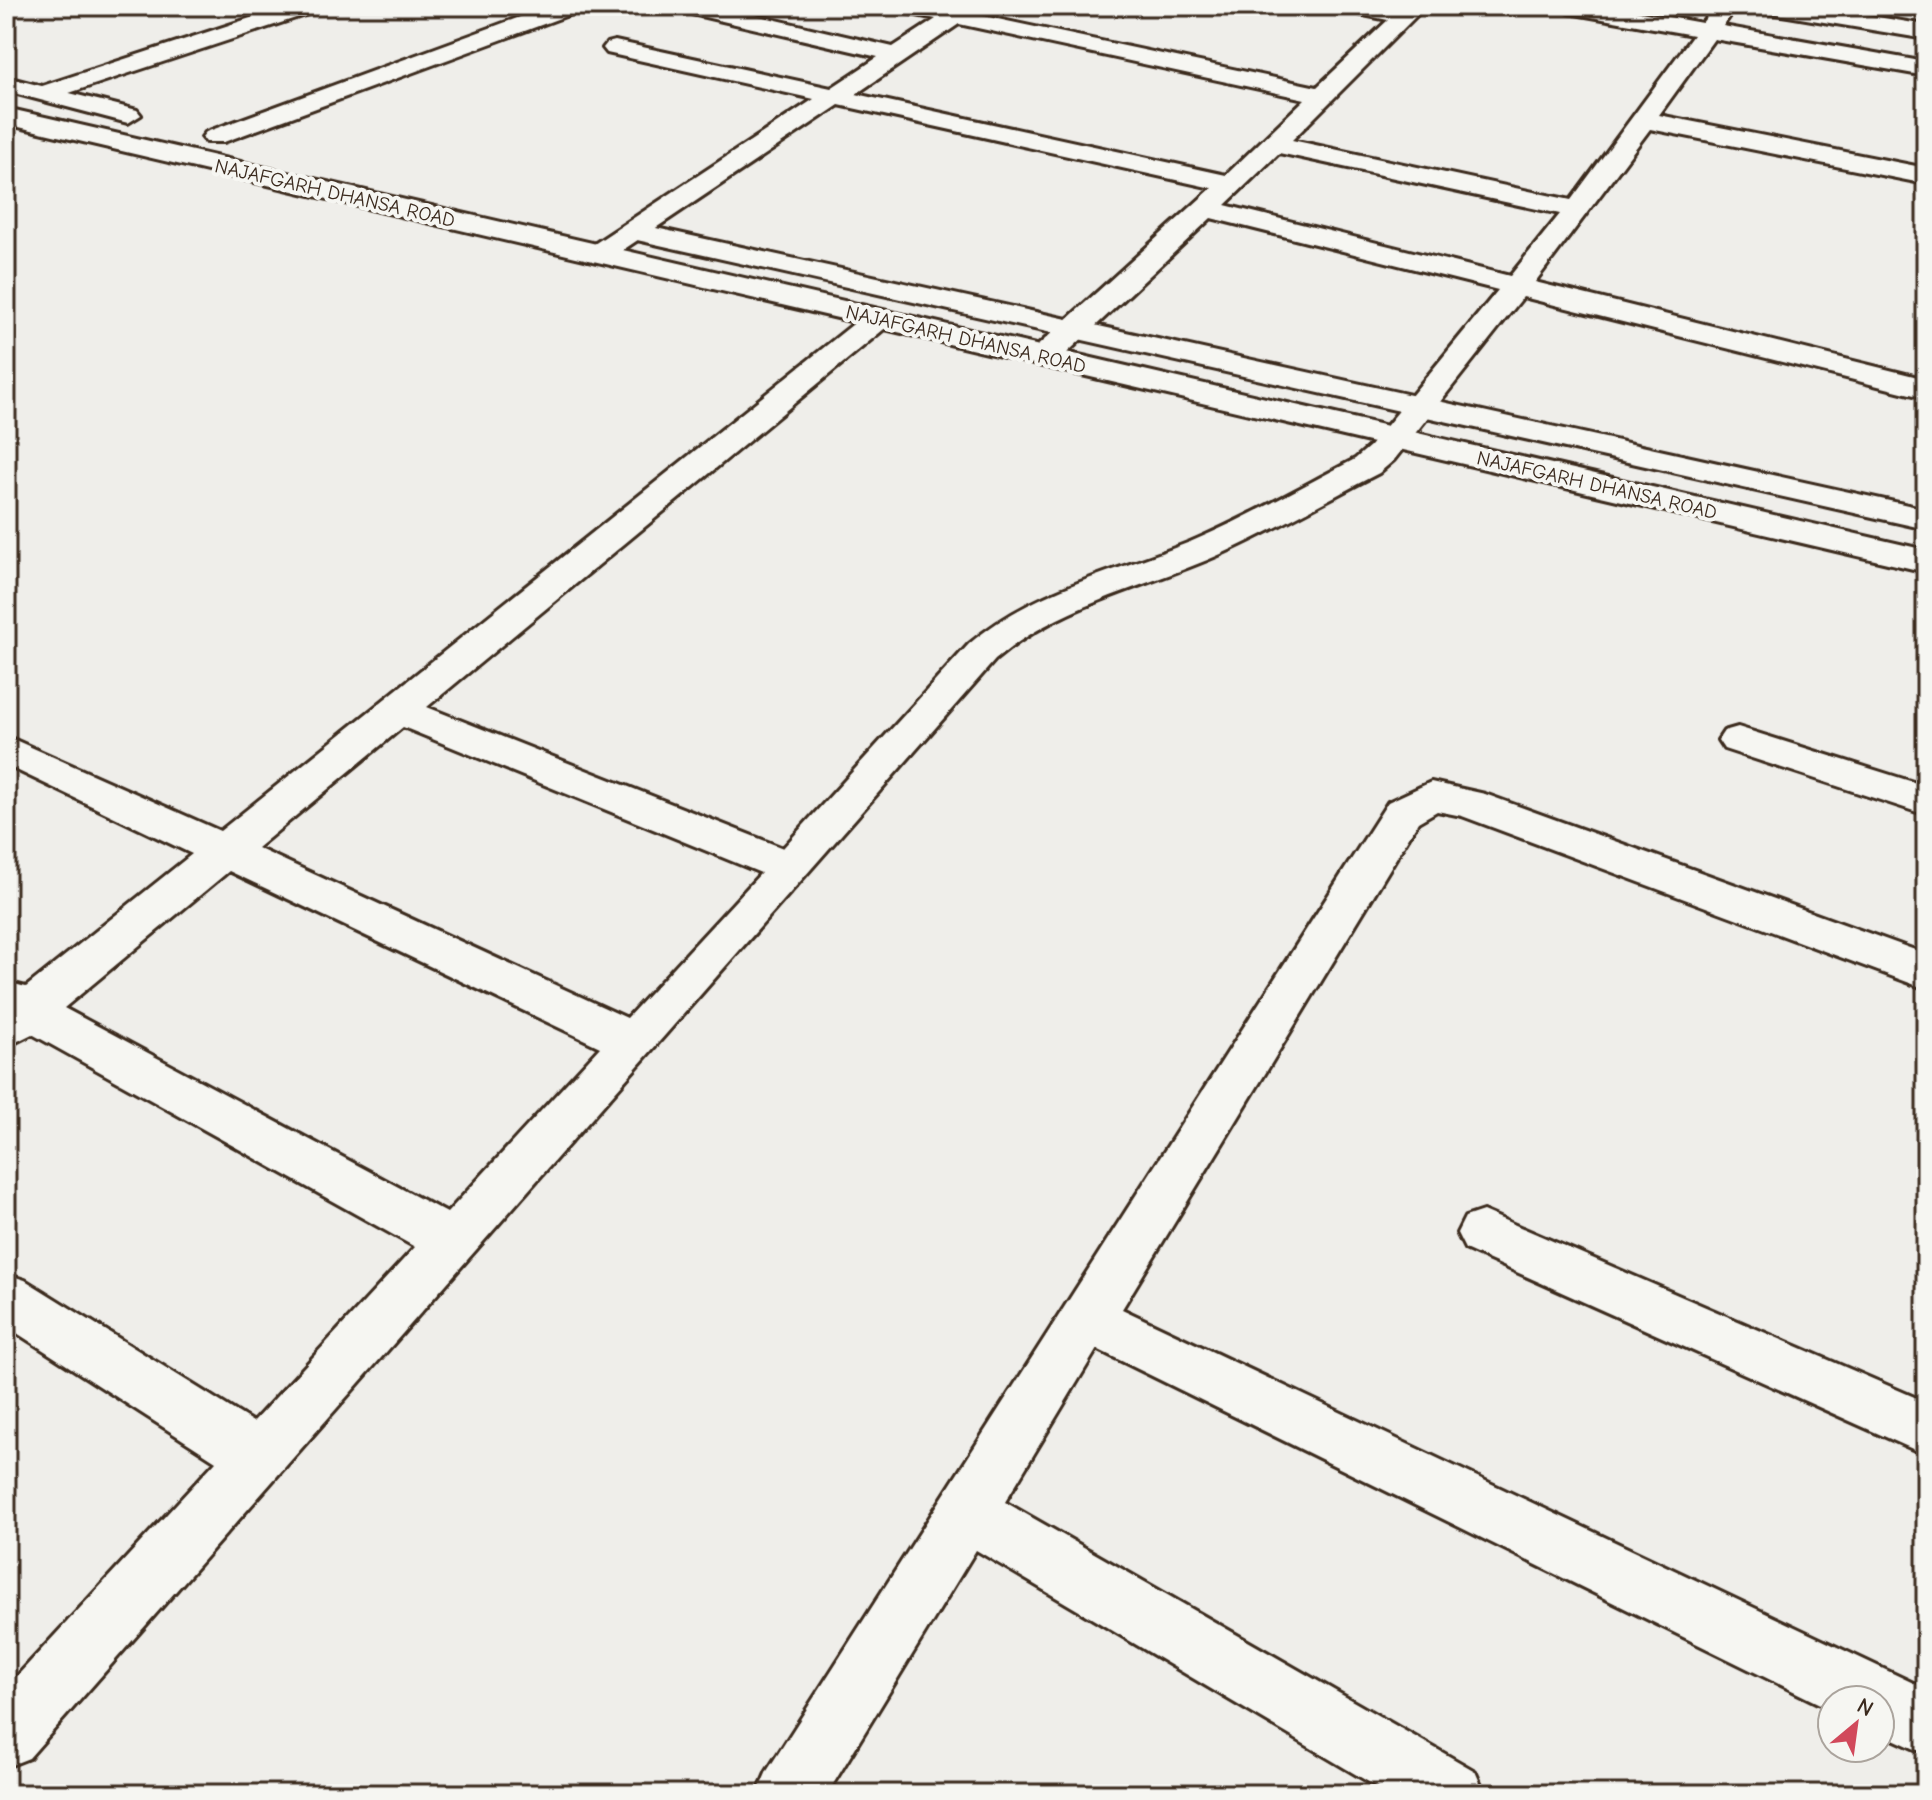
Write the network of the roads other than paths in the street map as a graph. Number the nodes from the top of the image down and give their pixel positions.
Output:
1 (309, 6) edge
2 (571, 6) edge
3 (905, 6) edge
4 (1352, 6) edge
5 (1569, 6) edge
6 (1726, 6) edge
7 (1770, 6) edge
8 (700, 9) dead end
9 (962, 11) edge
10 (1410, 11) edge
11 (1707, 31) junction
12 (1926, 32) edge
13 (615, 48) dead end
14 (897, 55) junction
15 (1926, 69) edge
16 (6, 84) edge
17 (45, 93) junction
18 (1323, 96) junction
19 (831, 98) junction
20 (101, 108) junction
21 (6, 116) edge
22 (1644, 120) junction
23 (60, 129) junction
24 (215, 137) junction
25 (1273, 144) junction
26 (1926, 176) edge
27 (1232, 184) junction
28 (508, 203) dead end
29 (1206, 208) junction
30 (1578, 210) junction
31 (632, 231) junction
32 (599, 239) junction
33 (1514, 287) junction
34 (878, 319) junction
35 (1072, 330) junction
36 (1044, 357) junction
37 (1926, 389) edge
38 (1408, 422) junction
39 (1926, 519) edge
40 (1926, 561) edge
41 (397, 710) junction
42 (1738, 740) dead end
43 (6, 749) edge
44 (1926, 801) edge
45 (224, 850) junction
46 (790, 868) junction
47 (1926, 972) edge
48 (14, 1013) edge
49 (634, 1042) junction
50 (1483, 1233) dead end
51 (453, 1242) junction
52 (6, 1297) edge
53 (1087, 1318) junction
54 (1926, 1429) edge
55 (259, 1457) junction
56 (966, 1512) junction
57 (1926, 1722) edge
58 (6, 1735) edge
59 (790, 1794) edge
60 (1452, 1794) edge

1 - 17 street
2 - 24 street
3 - 9 street
4 - 10 street
5 - 11 street
6 - 11 street
7 - 12 street
8 - 14 street
9 - 14 street
9 - 18 street
10 - 18 street
11 - 15 street
11 - 22 street
13 - 19 street
14 - 19 street
16 - 17 street, NAJAFGARH DHANSA ROAD
17 - 20 street, NAJAFGARH DHANSA ROAD
18 - 25 street
19 - 27 street
19 - 31 street
20 - 23 street
20 - 24 street, NAJAFGARH DHANSA ROAD
21 - 23 street, NAJAFGARH DHANSA ROAD
22 - 26 street
22 - 30 street
23 - 32 street, NAJAFGARH DHANSA ROAD
24 - 28 street, NAJAFGARH DHANSA ROAD
25 - 27 street
25 - 30 street
27 - 29 street
29 - 33 street
29 - 35 street
30 - 33 street
31 - 32 street, NAJAFGARH DHANSA ROAD
31 - 35 street, NAJAFGARH DHANSA ROAD
32 - 34 street, NAJAFGARH DHANSA ROAD
33 - 37 street
33 - 38 street
34 - 36 street, NAJAFGARH DHANSA ROAD
34 - 41 street
35 - 36 street
35 - 38 street, NAJAFGARH DHANSA ROAD
36 - 38 street, NAJAFGARH DHANSA ROAD
38 - 39 street, NAJAFGARH DHANSA ROAD
38 - 40 street, NAJAFGARH DHANSA ROAD
38 - 46 street
41 - 45 street
41 - 46 street
42 - 44 street
43 - 45 street
45 - 48 street
45 - 49 street
46 - 49 street
47 - 53 street
48 - 51 street
49 - 51 street
50 - 54 street
51 - 55 street
52 - 55 street
53 - 56 street
53 - 57 street
55 - 58 street
56 - 59 street
56 - 60 street

